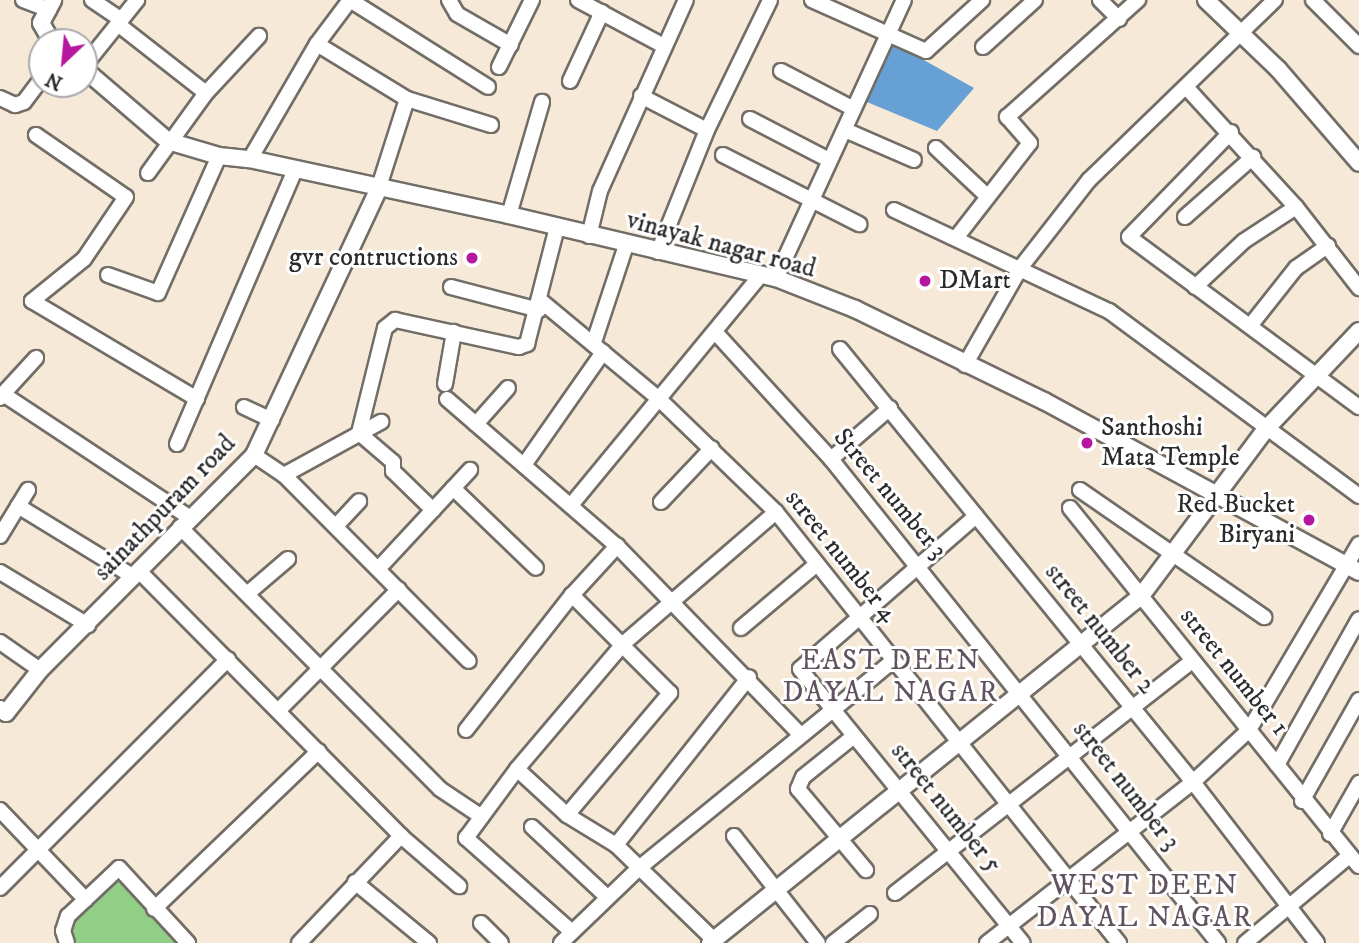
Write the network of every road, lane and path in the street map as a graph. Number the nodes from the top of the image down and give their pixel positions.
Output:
1 (23, 0) edge
2 (92, 0) edge
3 (137, 0) edge
4 (350, 0) edge
5 (449, 0) edge
6 (532, 0) edge
7 (578, 0) edge
8 (686, 0) edge
9 (770, 0) edge
10 (812, 0) edge
11 (904, 0) edge
12 (982, 0) edge
13 (1035, 0) edge
14 (1100, 0) edge
15 (1138, 0) edge
16 (1206, 0) edge
17 (1275, 0) edge
18 (1313, 0) edge
19 (51, 5) edge
20 (460, 7) edge
21 (602, 12) junction
22 (1119, 19) junction
23 (120, 22) junction
24 (43, 28) edge
25 (1242, 34) junction
26 (887, 35) junction
27 (258, 36) dead end
28 (317, 44) junction
29 (511, 45) junction
30 (662, 45) junction
31 (1359, 46) edge
32 (983, 47) dead end
33 (98, 50) edge
34 (499, 67) dead end
35 (781, 71) dead end
36 (98, 80) edge
37 (570, 80) dead end
38 (488, 87) dead end
39 (1186, 87) junction
40 (206, 93) junction
41 (641, 96) junction
42 (28, 97) edge
43 (0, 98) edge
44 (407, 99) junction
45 (542, 102) dead end
46 (854, 109) junction
47 (750, 119) dead end
48 (491, 125) dead end
49 (707, 130) junction
50 (845, 130) junction
51 (1231, 132) junction
52 (36, 135) dead end
53 (168, 141) junction
54 (936, 148) dead end
55 (723, 155) dead end
56 (219, 156) junction
57 (1253, 158) junction
58 (250, 159) junction
59 (829, 160) junction
60 (914, 160) dead end
61 (1359, 163) edge
62 (294, 172) junction
63 (148, 173) dead end
64 (378, 190) junction
65 (988, 197) junction
66 (809, 200) junction
67 (1296, 206) junction
68 (894, 210) dead end
69 (509, 215) junction
70 (1185, 217) dead end
71 (859, 225) dead end
72 (557, 227) junction
73 (589, 236) junction
74 (956, 238) junction
75 (626, 245) junction
76 (1328, 246) junction
77 (658, 252) junction
78 (1021, 267) junction
79 (108, 275) dead end
80 (768, 277) junction
81 (451, 287) dead end
82 (1195, 287) junction
83 (1359, 288) edge
84 (540, 305) junction
85 (1250, 326) junction
86 (1359, 331) edge
87 (454, 332) junction
88 (716, 333) junction
89 (598, 347) junction
90 (840, 349) dead end
91 (36, 358) dead end
92 (965, 365) junction
93 (1316, 374) junction
94 (445, 384) dead end
95 (508, 388) dead end
96 (2, 396) edge
97 (659, 398) junction
98 (197, 399) junction
99 (447, 399) dead end
100 (244, 407) dead end
101 (1359, 407) edge
102 (890, 408) junction
103 (272, 420) junction
104 (381, 422) dead end
105 (476, 424) junction
106 (1266, 429) junction
107 (359, 433) junction
108 (177, 444) dead end
109 (712, 448) junction
110 (254, 454) junction
111 (831, 459) junction
112 (524, 465) junction
113 (470, 470) dead end
114 (284, 475) junction
115 (453, 488) junction
116 (28, 490) dead end
117 (1080, 490) dead end
118 (1219, 492) junction
119 (1359, 496) edge
120 (359, 501) dead end
121 (661, 502) dead end
122 (572, 504) junction
123 (18, 506) junction
124 (1070, 508) dead end
125 (433, 509) junction
126 (776, 512) junction
127 (976, 516) junction
128 (185, 523) junction
129 (336, 526) junction
130 (0, 536) edge
131 (1359, 544) edge
132 (617, 546) junction
133 (1173, 554) junction
134 (288, 559) dead end
135 (1345, 563) junction
136 (817, 564) junction
137 (916, 564) junction
138 (379, 568) junction
139 (536, 568) dead end
140 (0, 572) edge
141 (1359, 572) edge
142 (137, 574) junction
143 (399, 589) junction
144 (247, 594) junction
145 (572, 595) junction
146 (1141, 596) junction
147 (672, 600) junction
148 (859, 617) junction
149 (1264, 617) dead end
150 (1359, 619) edge
151 (88, 625) junction
152 (741, 628) dead end
153 (0, 642) edge
154 (1080, 644) junction
155 (623, 645) junction
156 (228, 659) junction
157 (894, 660) junction
158 (469, 661) dead end
159 (1192, 661) junction
160 (323, 667) junction
161 (40, 670) junction
162 (749, 677) junction
163 (1021, 692) junction
164 (1359, 700) edge
165 (1132, 708) junction
166 (279, 710) junction
167 (834, 710) junction
168 (2, 714) edge
169 (466, 730) dead end
170 (1249, 730) junction
171 (800, 734) junction
172 (854, 736) junction
173 (960, 741) junction
174 (319, 751) junction
175 (1071, 754) junction
176 (1278, 765) junction
177 (517, 769) junction
178 (1193, 782) junction
179 (1359, 783) edge
180 (901, 789) junction
181 (1302, 801) junction
182 (1009, 804) junction
183 (0, 810) edge
184 (567, 815) junction
185 (482, 817) junction
186 (532, 827) dead end
187 (1130, 830) junction
188 (1330, 834) junction
189 (401, 836) junction
190 (734, 836) dead end
191 (840, 839) junction
192 (616, 845) junction
193 (38, 850) junction
194 (950, 851) junction
195 (1356, 863) edge
196 (639, 867) junction
197 (866, 870) dead end
198 (1069, 879) junction
199 (355, 883) junction
200 (459, 886) dead end
201 (0, 888) edge
202 (778, 890) junction
203 (895, 893) dead end
204 (606, 896) junction
205 (86, 900) junction
206 (1288, 908) junction
207 (154, 909) junction
208 (870, 914) dead end
209 (481, 923) dead end
210 (1009, 925) junction
211 (566, 938) edge
212 (420, 940) edge
213 (712, 942) edge
214 (67, 943) edge
215 (188, 943) edge
216 (299, 943) edge
217 (501, 943) edge
218 (818, 943) edge
219 (833, 943) edge
220 (987, 943) edge
221 (1023, 943) edge
222 (1119, 943) edge
223 (1218, 943) edge
224 (1245, 943) edge
225 (1317, 943) edge

1 - 19 street
2 - 23 street
3 - 23 street
4 - 28 street
4 - 38 street
5 - 20 street
6 - 29 street
7 - 21 street
8 - 30 street
9 - 49 street
10 - 26 street
11 - 26 street
12 - 26 street
13 - 32 street
14 - 22 street
15 - 22 street
16 - 25 street
17 - 25 street
18 - 31 street
19 - 24 street
20 - 29 street
21 - 30 street
21 - 37 street
22 - 65 street
23 - 33 street
23 - 40 street
25 - 39 street
25 - 61 street
26 - 46 street
27 - 40 street
28 - 44 street
28 - 58 street
29 - 34 street
30 - 41 street
35 - 46 street
36 - 53 street, vinayak nagar road
39 - 51 street
39 - 78 street
40 - 53 street
41 - 49 street
41 - 73 street
42 - 43 street
44 - 48 street
44 - 64 street
45 - 69 street
46 - 50 street
47 - 59 street
49 - 77 street
50 - 59 street
50 - 60 street
51 - 57 street
51 - 82 street
52 - 98 street
53 - 56 street, vinayak nagar road
53 - 63 street
54 - 65 street
55 - 66 street
56 - 58 street, vinayak nagar road
56 - 79 street
57 - 67 street
57 - 70 street
58 - 62 street, vinayak nagar road
59 - 66 street
62 - 64 street, vinayak nagar road
62 - 98 street
64 - 69 street, vinayak nagar road
64 - 103 street, sainathpuram road
65 - 74 street
66 - 71 street
66 - 80 street
67 - 76 street
67 - 82 street
68 - 74 street
69 - 72 street, vinayak nagar road
72 - 73 street, vinayak nagar road
72 - 84 street
73 - 75 street, vinayak nagar road
74 - 78 street
75 - 77 street, vinayak nagar road
75 - 89 street
76 - 83 street
76 - 85 street
77 - 80 street, vinayak nagar road
78 - 92 street
78 - 106 street
80 - 88 street
80 - 92 street, vinayak nagar road
81 - 84 street
82 - 85 street
84 - 87 street
84 - 89 street, street number 4
85 - 93 street
86 - 93 street
87 - 94 street
87 - 107 street
88 - 97 street
88 - 111 street, Street number 3
89 - 97 street, street number 4
89 - 112 street
90 - 102 street, street number 2
91 - 96 street
92 - 118 street, vinayak nagar road
93 - 101 street
93 - 106 street
95 - 105 street
96 - 128 street
97 - 109 street, street number 4
97 - 122 street
98 - 108 street
99 - 105 street
100 - 103 street
102 - 111 street
102 - 127 street, street number 2
103 - 110 street, sainathpuram road
104 - 107 street
105 - 112 street
106 - 118 street
106 - 119 street
107 - 114 street
107 - 125 street
109 - 121 street
109 - 126 street, street number 4
110 - 114 street
110 - 128 street, sainathpuram road
111 - 137 street, Street number 3
112 - 122 street
113 - 115 street
114 - 129 street
115 - 125 street
115 - 139 street
116 - 123 street
117 - 133 street
118 - 133 street
118 - 135 street, vinayak nagar road
120 - 129 street
122 - 132 street
123 - 130 street
123 - 142 street
124 - 146 street, street number 1
125 - 138 street
126 - 136 street, street number 4
126 - 147 street
127 - 137 street
127 - 154 street, street number 2
128 - 142 street, sainathpuram road
128 - 144 street
129 - 138 street
131 - 135 street
132 - 145 street
132 - 147 street
133 - 146 street
133 - 149 street
134 - 144 street
135 - 141 street, vinayak nagar road
135 - 170 street
136 - 148 street, street number 4
136 - 152 street
137 - 148 street
137 - 163 street, Street number 3
138 - 143 street
140 - 151 street
142 - 151 street, sainathpuram road
142 - 156 street
143 - 158 street
143 - 160 street
144 - 160 street
145 - 155 street
145 - 169 street
146 - 154 street
146 - 159 street, street number 1
147 - 155 street
147 - 162 street
148 - 157 street, street number 4
148 - 167 street, street number 5
150 - 176 street
151 - 161 street, sainathpuram road
153 - 161 street
154 - 163 street
154 - 165 street, street number 2
155 - 177 street
155 - 184 street
156 - 166 street
156 - 193 street
157 - 167 street
157 - 173 street, street number 4
159 - 165 street
159 - 170 street, street number 1
160 - 166 street
160 - 185 street
161 - 168 street, sainathpuram road
162 - 171 street
162 - 192 street
163 - 173 street
163 - 175 street, street number 3
164 - 181 street
165 - 175 street
165 - 178 street, street number 2
166 - 174 street
167 - 171 street
167 - 172 street, street number 5
170 - 176 street, street number 1
170 - 178 street
171 - 196 street
172 - 180 street, street number 5
172 - 191 street
173 - 180 street
173 - 182 street, street number 4
174 - 189 street
174 - 207 street
175 - 182 street
175 - 187 street, street number 3
176 - 181 street, street number 1
177 - 184 street
177 - 185 street
178 - 187 street
178 - 206 street, street number 2
179 - 188 street
180 - 191 street
180 - 194 street, street number 5
181 - 188 street, street number 1
182 - 194 street
182 - 198 street, street number 4
183 - 193 street
184 - 192 street
185 - 211 street
186 - 204 street
187 - 198 street
187 - 223 street, street number 3
188 - 195 street, street number 1
189 - 199 street
189 - 200 street
190 - 202 street
191 - 197 street
191 - 202 street
192 - 196 street
193 - 201 street
193 - 205 street
194 - 203 street
194 - 210 street, street number 5
195 - 206 street
196 - 204 street
196 - 213 street
198 - 210 street
198 - 222 street, street number 4
199 - 212 street
199 - 216 street
202 - 213 street
202 - 218 street
204 - 211 street
205 - 207 street
205 - 214 street
206 - 224 street
206 - 225 street, street number 2
207 - 215 street
208 - 219 street
209 - 217 street
210 - 220 street
210 - 221 street, street number 5

